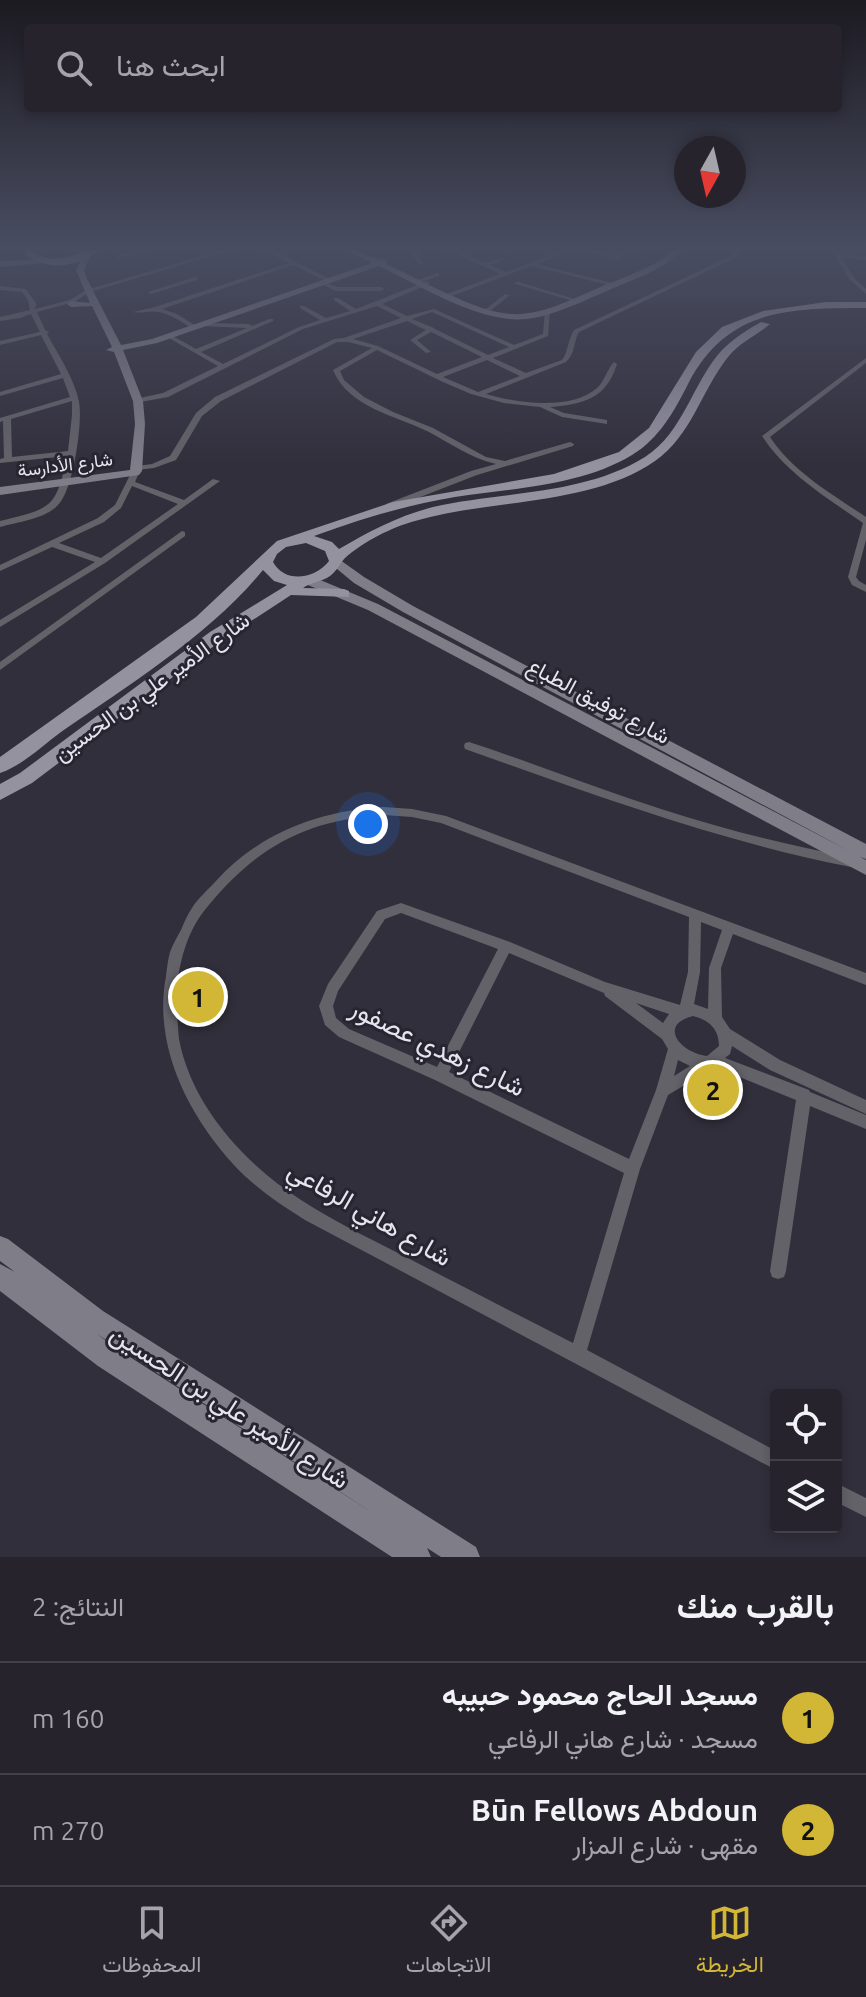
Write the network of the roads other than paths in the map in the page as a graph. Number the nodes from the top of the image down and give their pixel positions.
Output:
1 (41, 322) edge
2 (99, 322) edge
3 (189, 322) edge
4 (211, 322) edge
5 (267, 322) edge
6 (321, 322) edge
7 (395, 322) edge
8 (417, 322) edge
9 (460, 322) edge
10 (547, 322) edge
11 (594, 322) edge
12 (748, 322) edge
13 (778, 322) edge
14 (198, 326) junction
15 (254, 327) junction
16 (432, 329) junction
17 (46, 332) junction
18 (169, 336) junction
19 (346, 339) junction
20 (0, 343) edge
21 (516, 348) junction
22 (375, 349) junction
23 (197, 351) junction
24 (428, 352) dead end
25 (116, 353) junction
26 (491, 358) junction
27 (866, 360) edge
28 (614, 364) dead end
29 (222, 366) junction
30 (65, 375) junction
31 (526, 376) junction
32 (437, 377) junction
33 (481, 393) junction
34 (0, 394) edge
35 (73, 398) junction
36 (138, 401) junction
37 (543, 405) junction
38 (4, 419) edge
39 (604, 422) dead end
40 (570, 444) dead end
41 (70, 453) junction
42 (475, 457) junction
43 (4, 461) edge
44 (504, 463) junction
45 (474, 473) junction
46 (134, 474) junction
47 (216, 481) dead end
48 (65, 482) junction
49 (490, 487) junction
50 (0, 491) edge
51 (184, 503) junction
52 (383, 509) junction
53 (349, 521) junction
54 (398, 522) junction
55 (866, 522) edge
56 (0, 524) edge
57 (182, 534) dead end
58 (290, 541) junction
59 (52, 544) junction
60 (267, 555) junction
61 (337, 559) junction
62 (102, 561) junction
63 (0, 568) edge
64 (305, 580) junction
65 (359, 580) junction
66 (866, 589) edge
67 (342, 593) junction
68 (235, 595) junction
69 (260, 606) junction
70 (0, 624) edge
71 (0, 667) edge
72 (469, 746) dead end
73 (0, 766) edge
74 (0, 793) edge
75 (792, 820) junction
76 (863, 861) edge
77 (695, 915) junction
78 (729, 927) junction
79 (506, 946) junction
80 (866, 979) edge
81 (603, 987) junction
82 (684, 1011) junction
83 (715, 1019) junction
84 (726, 1034) junction
85 (668, 1035) junction
86 (674, 1050) junction
87 (712, 1062) junction
88 (440, 1075) junction
89 (663, 1090) junction
90 (804, 1095) junction
91 (866, 1107) edge
92 (866, 1122) edge
93 (633, 1169) junction
94 (0, 1247) edge
95 (778, 1271) dead end
96 (0, 1276) edge
97 (578, 1354) junction
98 (770, 1458) edge
99 (842, 1494) edge
100 (865, 1503) edge
101 (453, 1554) edge
102 (417, 1557) edge

1 - 17 street
2 - 25 street
3 - 14 street
4 - 14 street
5 - 15 street
6 - 29 street
7 - 19 street
8 - 16 street
9 - 21 street
10 - 21 street
11 - 31 street
12 - 49 main road
13 - 54 main road
14 - 15 street
14 - 18 street
15 - 23 street
16 - 24 street
16 - 26 street
17 - 20 street
17 - 30 street
18 - 23 street
18 - 25 street
19 - 22 street
19 - 46 street
21 - 26 street
22 - 32 street
22 - 42 street
23 - 29 street
25 - 36 street
26 - 31 street
26 - 32 street
27 - 55 street
28 - 37 street
29 - 36 street
30 - 34 street
30 - 35 street
31 - 33 street
32 - 33 street
33 - 37 street
35 - 38 street
35 - 41 street
36 - 46 street
37 - 39 street
38 - 43 street
40 - 44 street
41 - 43 street
41 - 48 street
42 - 44 street
42 - 45 street
44 - 45 street
45 - 49 main road
45 - 52 street
46 - 48 street, شارع الأدارسة
46 - 51 street
46 - 59 street
47 - 51 street
48 - 50 street, شارع الأدارسة
48 - 56 street
49 - 52 main road
51 - 62 street
52 - 53 main road
53 - 54 main road
53 - 58 main road
54 - 61 main road, شارع الأمير علي بن الحسين
55 - 66 street
57 - 71 street
58 - 60 main road
58 - 61 main road
59 - 62 street
59 - 63 street
60 - 64 main road
60 - 68 main road, شارع الأمير علي بن الحسين
61 - 64 main road, شارع الأمير علي بن الحسين
61 - 65 street, شارع توفيق الطباع
62 - 70 street
64 - 67 street, شارع توفيق الطباع
64 - 69 main road, شارع الأمير علي بن الحسين
65 - 67 street
65 - 75 street, شارع توفيق الطباع
67 - 69 main road
67 - 75 street, شارع توفيق الطباع
68 - 69 main road
68 - 73 main road, شارع الأمير علي بن الحسين
69 - 74 main road, شارع الأمير علي بن الحسين
72 - 76 street
75 - 76 street, شارع توفيق الطباع
77 - 78 street, شارع هاني الرفاعي
77 - 82 street
77 - 97 street, شارع هاني الرفاعي
78 - 80 street, شارع هاني الرفاعي
78 - 83 street
79 - 81 street, شارع زهدي عصفور
79 - 88 street
79 - 88 street, شارع زهدي عصفور
81 - 82 street, شارع زهدي عصفور
81 - 85 street, شارع زهدي عصفور
82 - 83 street
82 - 85 street
83 - 84 street
84 - 87 street
84 - 91 street
85 - 86 street
86 - 87 street
86 - 89 street
87 - 89 street
87 - 90 street
88 - 93 street, شارع زهدي عصفور
89 - 93 street
90 - 92 street
90 - 95 street
93 - 97 street
94 - 101 street, شارع الأمير علي بن الحسين
96 - 102 street, شارع الأمير علي بن الحسين
97 - 98 street, شارع هاني الرفاعي
99 - 100 street

